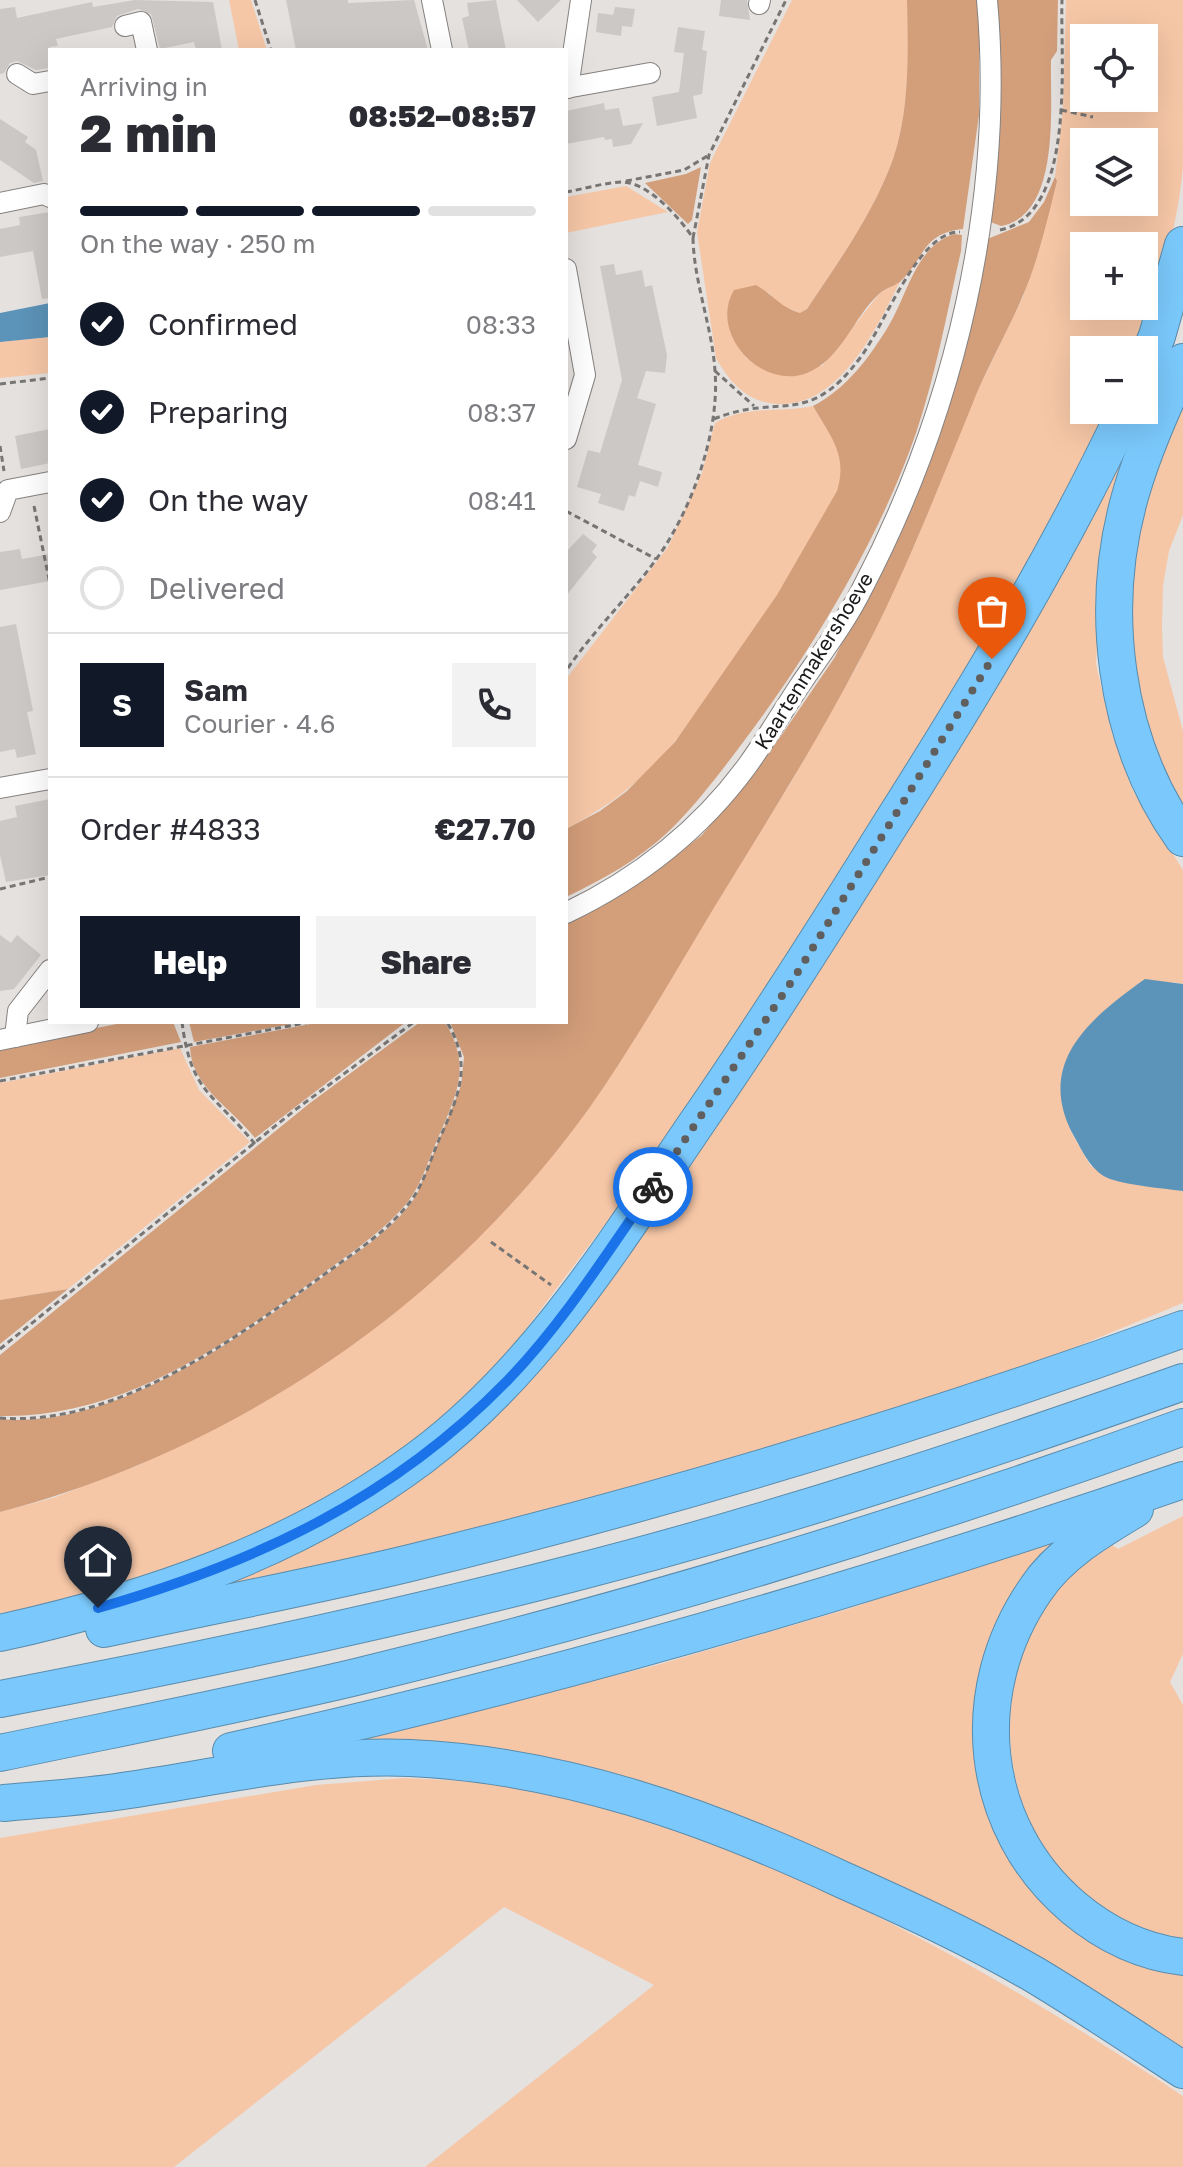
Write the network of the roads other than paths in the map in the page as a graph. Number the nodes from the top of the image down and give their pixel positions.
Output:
1 (432, 0) edge
2 (581, 0) edge
3 (987, 0) edge
4 (125, 26) dead end
5 (147, 48) edge
6 (442, 48) edge
7 (650, 73) dead end
8 (17, 74) dead end
9 (48, 81) edge
10 (568, 82) edge
11 (568, 88) edge
12 (48, 196) edge
13 (0, 203) edge
14 (1183, 245) edge
15 (568, 292) edge
16 (1157, 336) edge
17 (572, 337) edge
18 (1183, 362) edge
19 (1119, 424) edge
20 (568, 432) edge
21 (40, 484) edge
22 (0, 512) edge
23 (48, 779) edge
24 (0, 788) edge
25 (1183, 838) edge
26 (568, 912) edge
27 (48, 973) edge
28 (78, 1024) edge
29 (7, 1038) edge
30 (1183, 1329) edge
31 (1183, 1382) edge
32 (1183, 1427) edge
33 (1182, 1480) edge
34 (0, 1633) edge
35 (0, 1648) edge
36 (0, 1699) edge
37 (0, 1753) edge
38 (2, 1804) edge
39 (1183, 1957) edge
40 (1183, 2070) edge

1 - 6 street
2 - 10 street
3 - 26 street, Kaartenmakershoeve
4 - 5 street
7 - 11 street
8 - 9 street
12 - 13 street
14 - 16 highway
15 - 17 street
17 - 20 street
18 - 25 highway
19 - 34 highway
21 - 22 street
23 - 24 street
27 - 29 street
28 - 29 street
30 - 35 highway
31 - 36 highway
32 - 37 highway
33 - 38 highway
33 - 39 highway
38 - 40 highway

